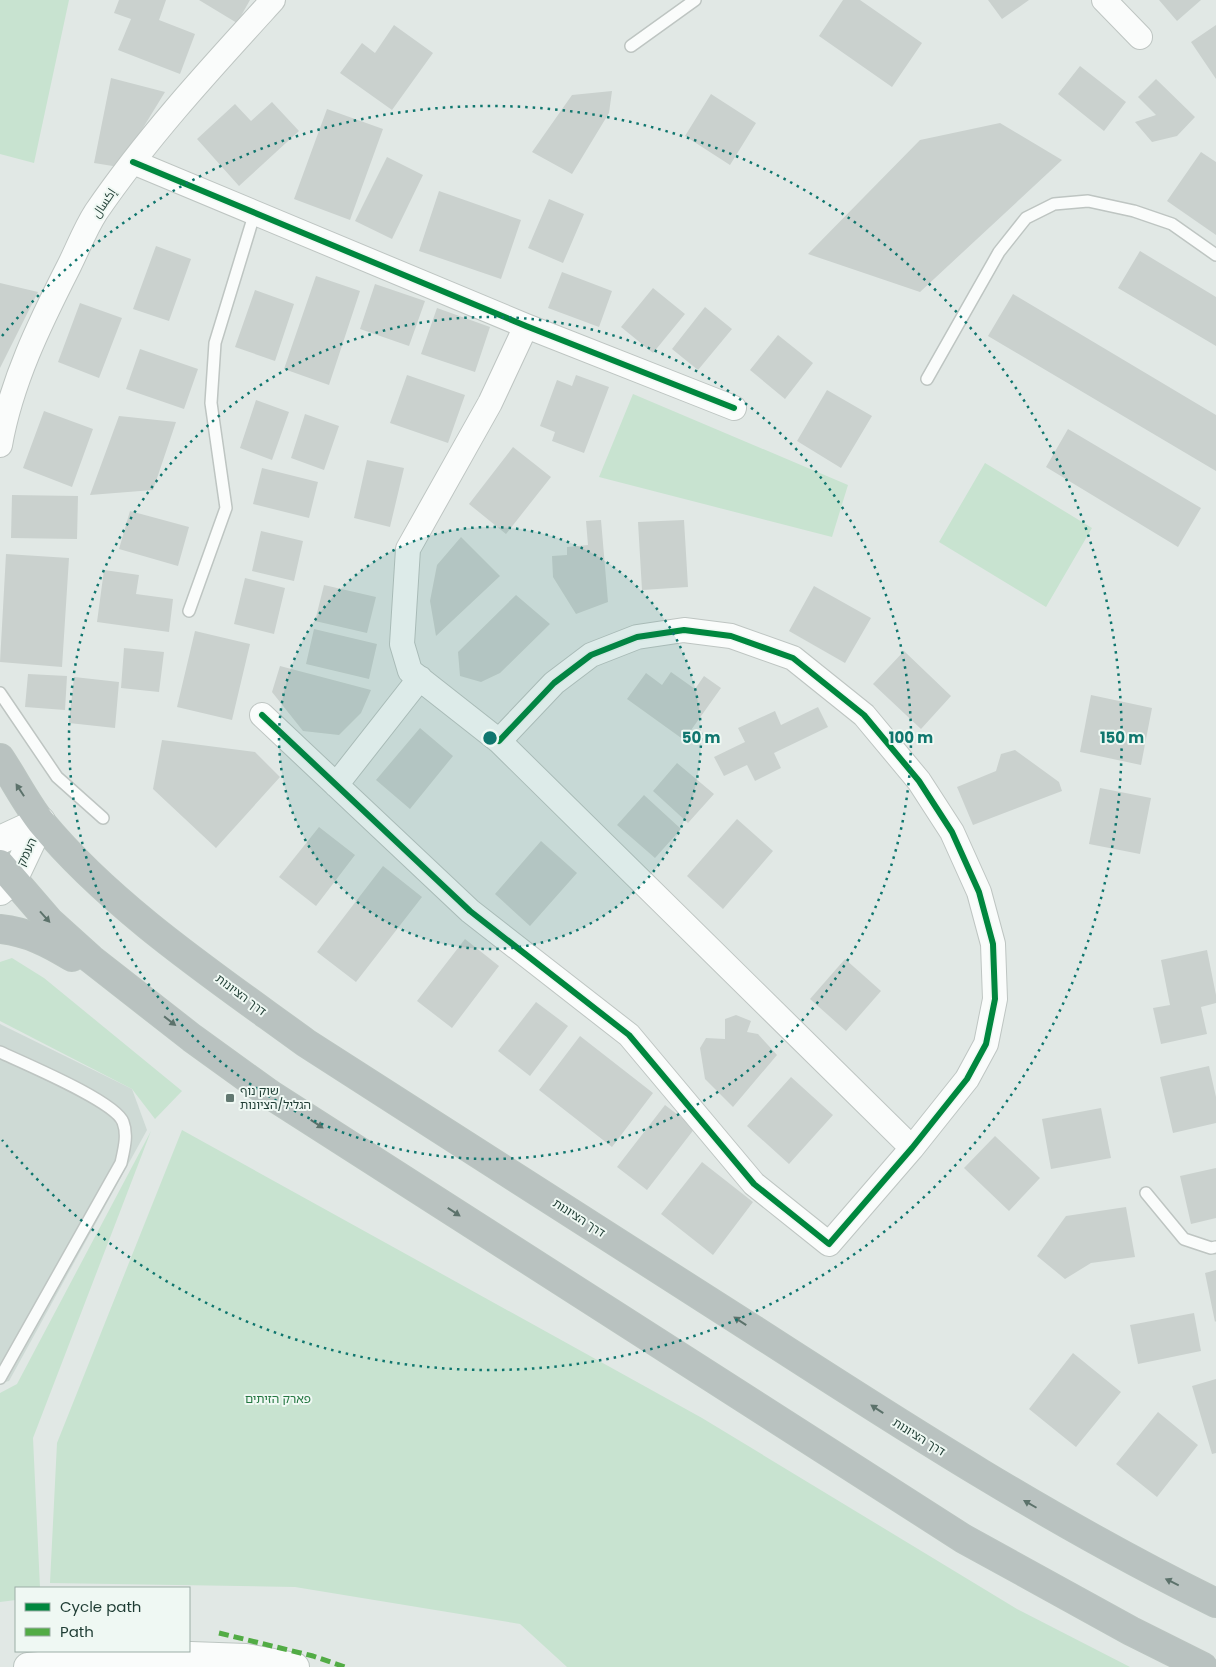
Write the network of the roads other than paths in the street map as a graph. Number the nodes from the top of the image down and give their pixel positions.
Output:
1 (272, 0) edge
2 (695, 0) edge
3 (1104, 0) edge
4 (1140, 38) dead end
5 (631, 46) dead end
6 (133, 162) junction
7 (254, 212) junction
8 (1216, 255) edge
9 (526, 326) junction
10 (927, 379) dead end
11 (734, 408) dead end
12 (0, 445) edge
13 (189, 611) dead end
14 (420, 678) junction
15 (0, 693) edge
16 (262, 715) dead end
17 (499, 741) junction
18 (0, 758) edge
19 (336, 785) junction
20 (102, 818) dead end
21 (41, 822) junction
22 (0, 840) edge
23 (4, 878) edge
24 (0, 929) edge
25 (140, 998) junction
26 (0, 1052) edge
27 (912, 1148) junction
28 (1146, 1193) dead end
29 (1216, 1247) edge
30 (0, 1378) edge
31 (1216, 1603) edge
32 (28, 1667) edge
33 (296, 1667) edge
34 (1204, 1667) edge

1 - 6 street, إكسال
2 - 5 lane
3 - 4 street
6 - 7 street
6 - 12 street, إكسال
7 - 9 street
7 - 13 lane
8 - 10 lane
9 - 11 street
9 - 14 street
14 - 17 street
14 - 19 street
15 - 20 lane
16 - 19 street
17 - 27 street
17 - 27 street
21 -> 18 highway, דרך הציונות
19 - 27 street
21 - 22 street, העמק
21 - 23 street, העמק
31 -> 21 highway, דרך הציונות
23 -> 25 highway
24 - 25 highway
25 -> 34 highway
26 - 30 lane
28 - 29 lane
32 - 33 street

